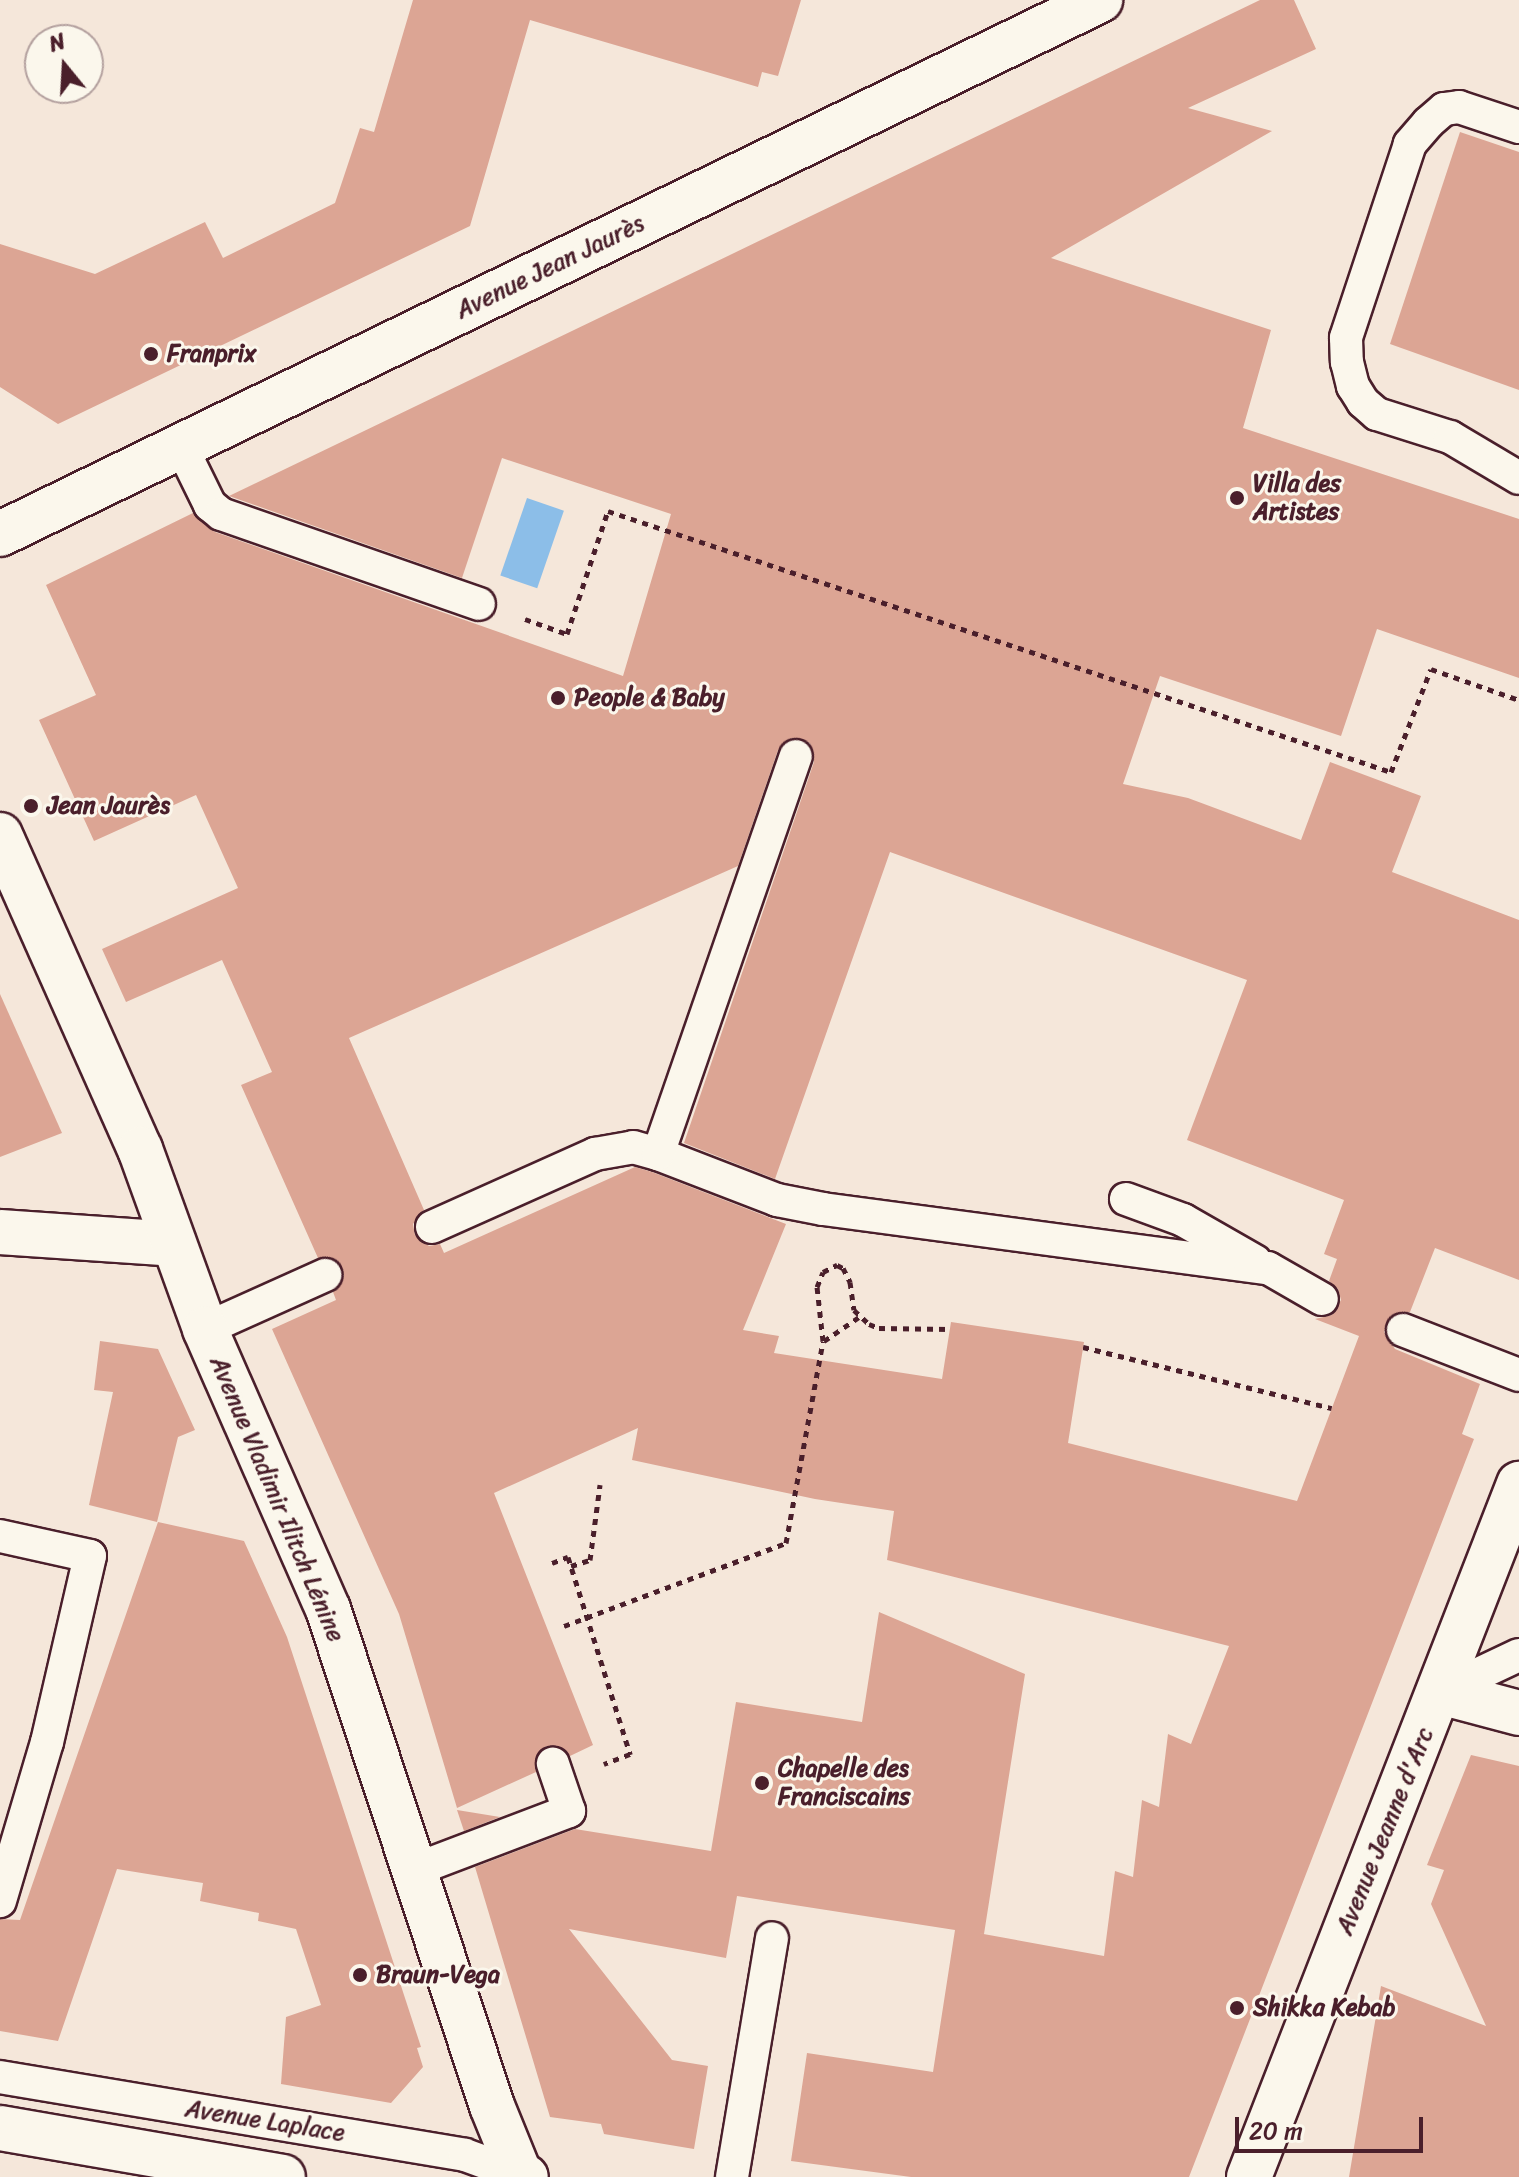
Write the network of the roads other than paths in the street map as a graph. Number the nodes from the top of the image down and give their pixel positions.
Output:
1 (1100, 0) edge
2 (1519, 127) edge
3 (181, 446) junction
4 (1519, 478) edge
5 (0, 534) edge
6 (479, 604) road end
7 (796, 756) dead end
8 (0, 835) edge
9 (658, 1154) junction
10 (1126, 1199) dead end
11 (432, 1227) dead end
12 (0, 1232) edge
13 (174, 1244) junction
14 (1268, 1268) junction
15 (325, 1275) dead end
16 (1322, 1299) dead end
17 (205, 1329) junction
18 (1403, 1330) dead end
19 (1519, 1375) edge
20 (1519, 1484) edge
21 (0, 1536) edge
22 (1519, 1655) edge
23 (1440, 1692) junction
24 (1519, 1713) edge
25 (556, 1772) road end
26 (414, 1870) junction
27 (0, 1901) edge
28 (772, 1938) dead end
29 (0, 2077) edge
30 (0, 2128) edge
31 (523, 2176) edge
32 (283, 2177) edge
33 (732, 2177) edge
34 (1249, 2177) edge

1 - 3 main road, Avenue Jean Jaurès
2 - 4 lane
3 - 5 main road, Avenue Jean Jaurès
3 - 6 lane
7 - 9 lane
8 - 13 main road, Avenue Vladimir Ilitch Lénine
9 - 11 lane
9 - 14 lane
10 - 14 lane
12 - 13 main road
13 - 17 main road, Avenue Vladimir Ilitch Lénine
14 - 16 lane
15 - 17 lane
17 - 26 main road, Avenue Vladimir Ilitch Lénine
18 - 19 lane
20 - 23 main road, Avenue Jeanne d'Arc
21 - 27 lane
22 - 23 lane
23 - 24 main road
23 - 34 main road, Avenue Jeanne d'Arc
25 - 26 lane
26 - 31 main road, Avenue Vladimir Ilitch Lénine
28 - 33 lane
29 - 31 lane, Avenue Laplace
30 - 32 main road

